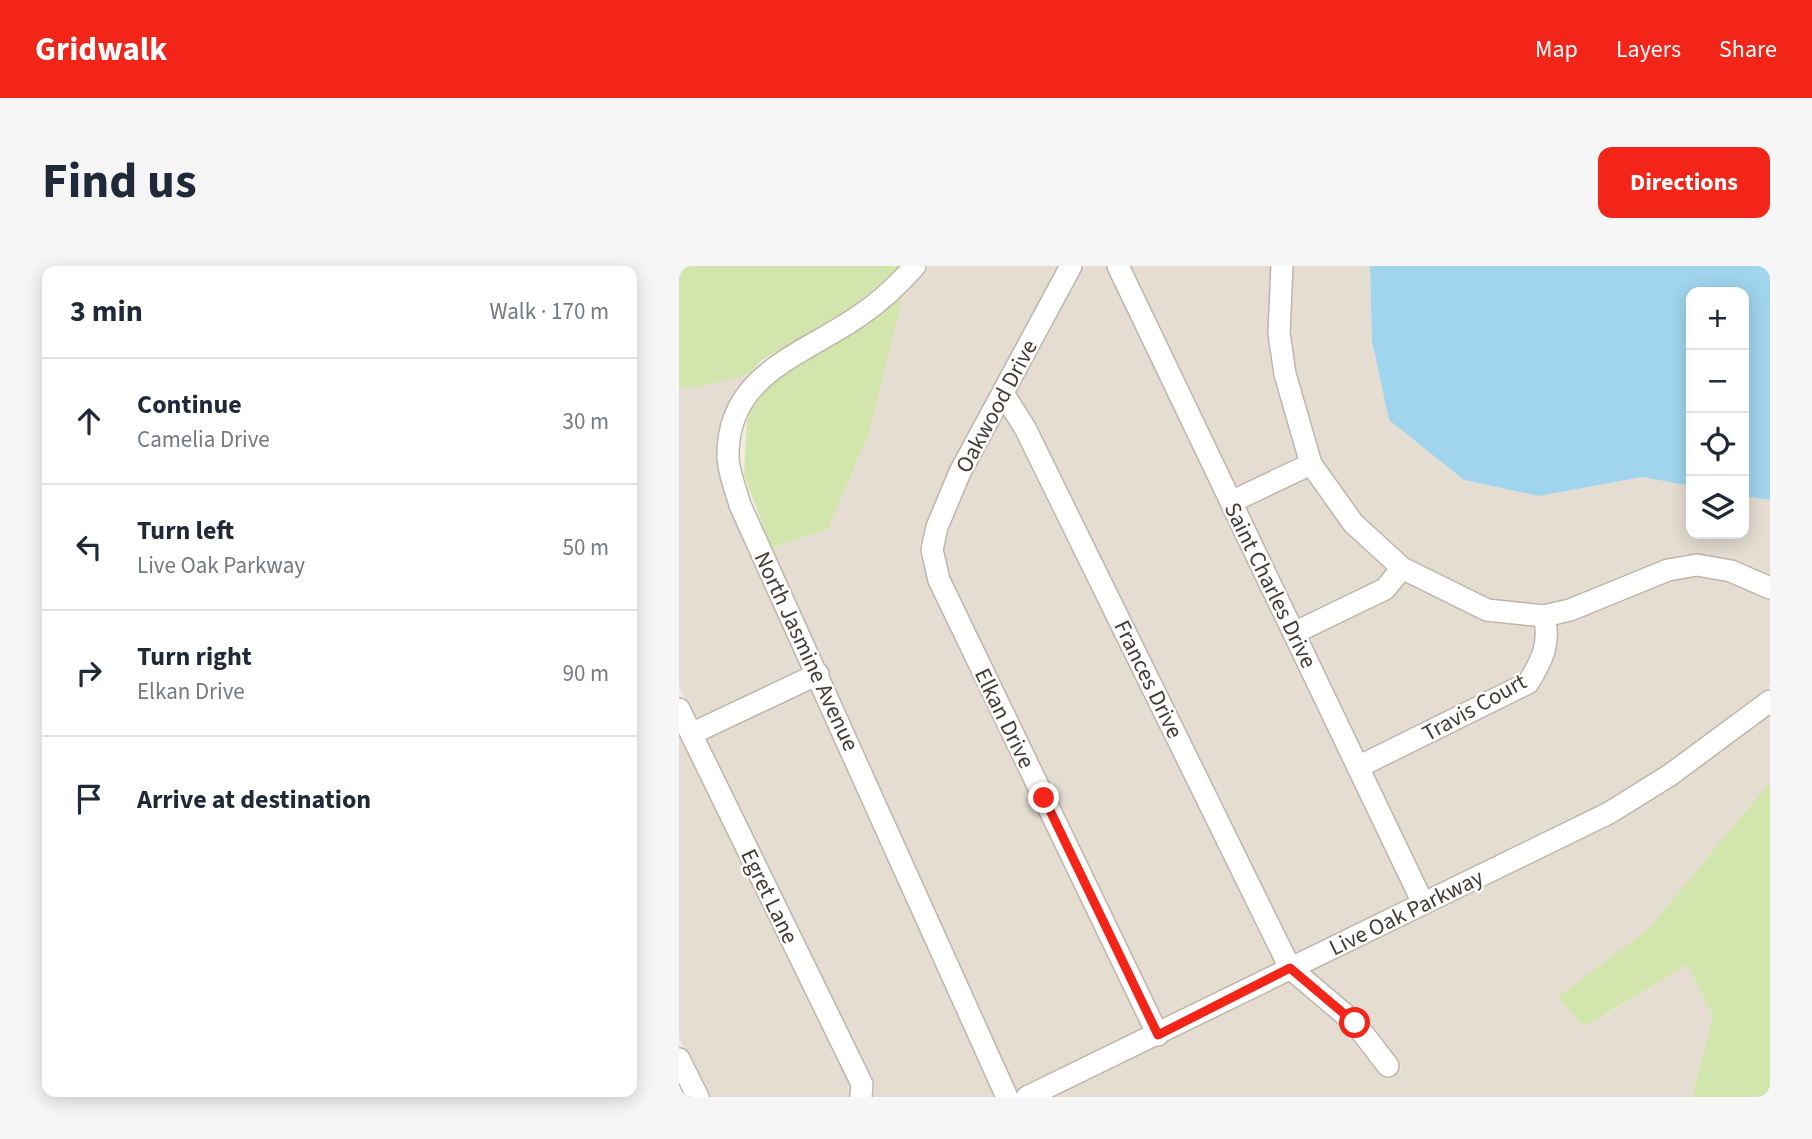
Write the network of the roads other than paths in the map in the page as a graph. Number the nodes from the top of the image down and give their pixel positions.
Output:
1 (915, 266) edge
2 (1071, 266) edge
3 (1118, 266) edge
4 (1282, 266) edge
5 (1003, 393) junction
6 (1311, 464) junction
7 (1231, 502) junction
8 (932, 550) joint
9 (1402, 568) junction
10 (1770, 588) edge
11 (1544, 616) junction
12 (1294, 633) junction
13 (818, 674) junction
14 (1770, 701) edge
15 (679, 709) edge
16 (691, 734) junction
17 (1358, 767) junction
18 (1423, 904) junction
19 (1290, 968) junction
20 (1158, 1035) junction
21 (679, 1059) edge
22 (1388, 1066) dead end
23 (861, 1090) edge
24 (698, 1097) edge
25 (1007, 1097) edge
26 (1027, 1097) edge

1 - 13 street, North Jasmine Avenue
2 - 5 street, Oakwood Drive
3 - 7 street, Saint Charles Drive
4 - 6 street
5 - 8 street, Oakwood Drive
5 - 19 street, Frances Drive
6 - 7 street
6 - 9 street
7 - 12 street, Saint Charles Drive
8 - 20 street, Elkan Drive
9 - 11 street
9 - 12 street
10 - 11 street
11 - 17 street, Travis Court
12 - 17 street, Saint Charles Drive
13 - 16 street
13 - 25 street, North Jasmine Avenue
14 - 18 street, Live Oak Parkway
15 - 16 street, Egret Lane
16 - 23 street, Egret Lane
17 - 18 street, Saint Charles Drive
18 - 19 street, Live Oak Parkway
19 - 20 street, Live Oak Parkway
19 - 22 street
20 - 26 street, Live Oak Parkway
21 - 24 street

